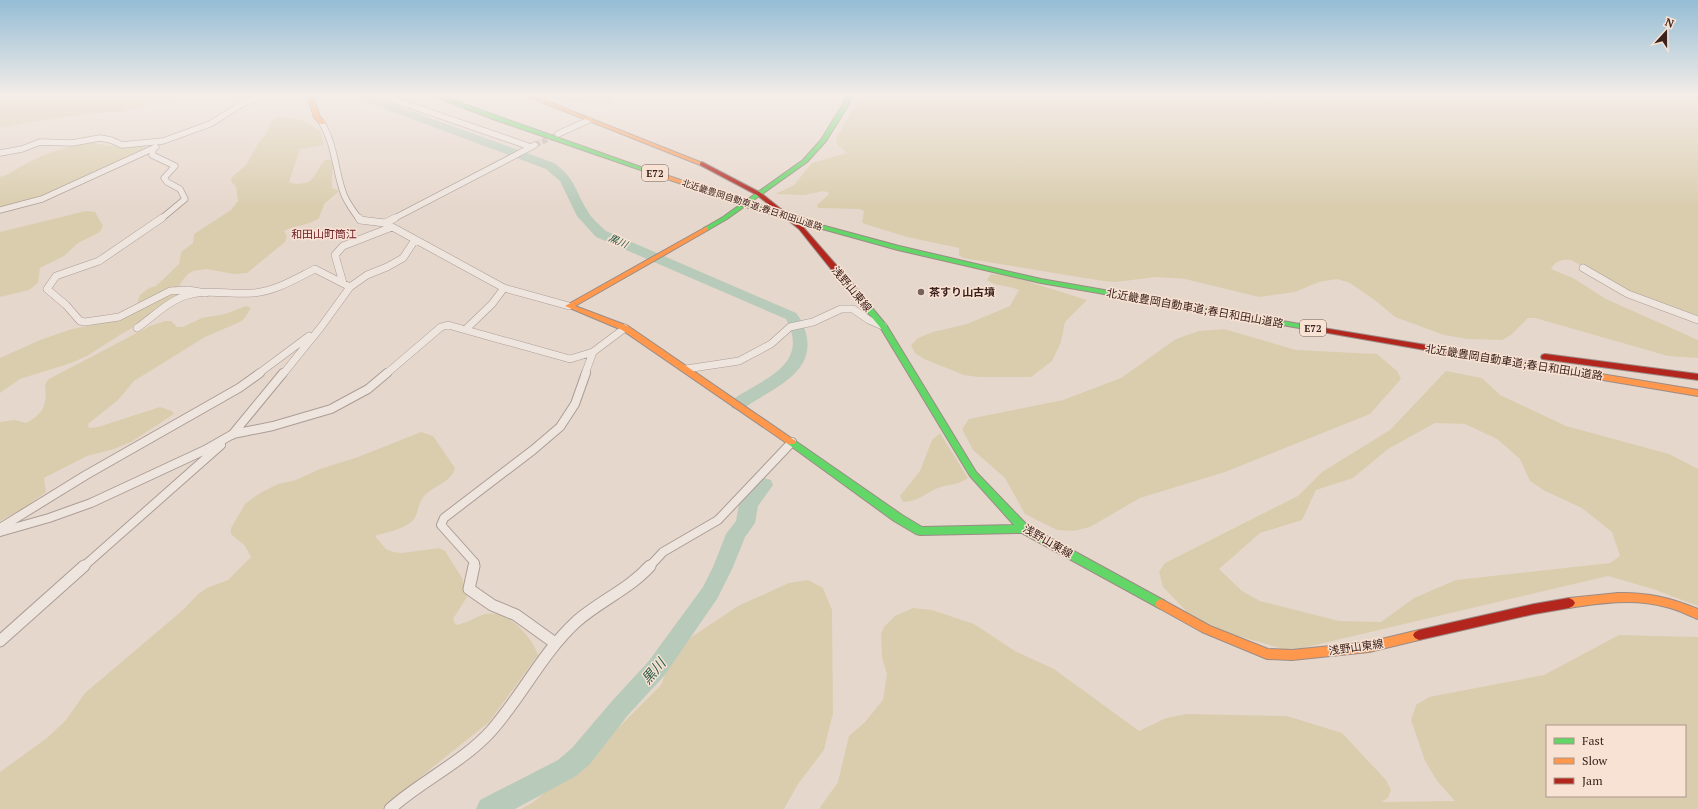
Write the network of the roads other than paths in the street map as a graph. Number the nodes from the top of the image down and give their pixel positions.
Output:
1 (186, 133) edge
2 (328, 133) edge
3 (493, 133) edge
4 (538, 133) edge
5 (544, 133) edge
6 (561, 133) edge
7 (622, 133) edge
8 (828, 133) edge
9 (558, 134) tunnel mouth
10 (163, 141) junction
11 (577, 146) junction
12 (153, 148) junction
13 (0, 154) edge
14 (759, 194) junction
15 (0, 210) edge
16 (384, 223) junction
17 (392, 227) junction
18 (415, 240) junction
19 (930, 255) junction
20 (1583, 268) dead end
21 (343, 283) junction
22 (350, 287) junction
23 (504, 288) junction
24 (206, 293) junction
25 (569, 306) junction
26 (1698, 320) edge
27 (883, 326) junction
28 (321, 327) junction
29 (137, 328) dead end
30 (625, 328) junction
31 (466, 329) junction
32 (1402, 339) junction
33 (593, 352) junction
34 (686, 369) junction
35 (1698, 377) edge
36 (1698, 389) edge
37 (1698, 392) edge
38 (233, 434) junction
39 (792, 442) junction
40 (0, 528) edge
41 (1024, 529) junction
42 (0, 532) edge
43 (1698, 614) edge
44 (0, 641) edge
45 (556, 643) junction
46 (390, 809) edge

1 - 10 street
2 - 16 street
3 - 16 street
4 - 11 main road, 北近畿豊岡自動車道;春日和田山道路 / E72
5 - 11 main road, 北近畿豊岡自動車道;春日和田山道路 / E72
6 - 9 street
7 - 14 main road, 浅野山東線
8 - 14 main road
10 - 12 street
10 - 13 street
11 - 19 main road, 北近畿豊岡自動車道;春日和田山道路 / E72, bridge
12 - 15 street
12 - 24 street
14 - 25 main road
14 - 27 main road, 浅野山東線
16 - 17 street
17 - 18 street
17 - 21 street
18 - 22 street
18 - 23 street
19 - 32 main road, 北近畿豊岡自動車道;春日和田山道路 / E72
19 - 37 main road, 北近畿豊岡自動車道;春日和田山道路 / E72
20 - 26 street
21 - 22 street
21 - 24 street
22 - 28 street
23 - 25 street
23 - 31 street
24 - 29 street
25 - 30 main road
27 - 34 street
27 - 41 main road, 浅野山東線
28 - 38 street
28 - 40 street
30 - 33 street
30 - 34 main road
31 - 33 street
31 - 38 street
32 - 35 main road
32 - 36 main road, 北近畿豊岡自動車道;春日和田山道路 / E72
33 - 45 street
34 - 39 main road
38 - 42 street
38 - 44 street
39 - 41 main road
39 - 45 street
41 - 43 main road, 浅野山東線
45 - 46 street

